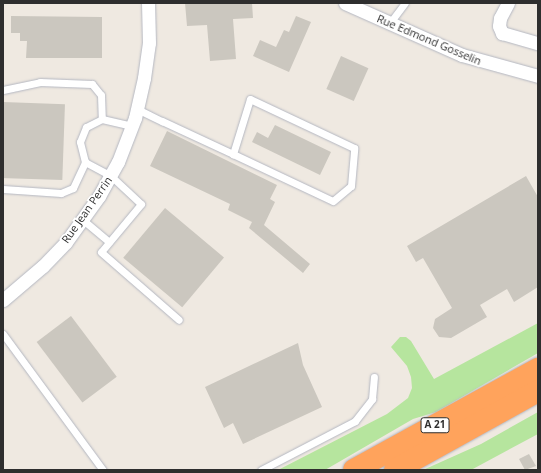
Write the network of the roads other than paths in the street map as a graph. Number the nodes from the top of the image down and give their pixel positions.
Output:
1 (148, 3) edge
2 (345, 3) edge
3 (405, 3) edge
4 (508, 3) edge
5 (389, 24) junction
6 (538, 43) edge
7 (538, 76) edge
8 (3, 90) edge
9 (138, 109) junction
10 (102, 118) junction
11 (132, 126) junction
12 (233, 154) junction
13 (85, 162) junction
14 (111, 176) junction
15 (3, 189) edge
16 (83, 220) junction
17 (108, 242) junction
18 (3, 300) edge
19 (179, 320) dead end
20 (3, 334) edge
21 (538, 369) edge
22 (374, 377) dead end
23 (538, 391) edge
24 (103, 470) edge
25 (261, 470) edge
26 (354, 470) edge
27 (395, 470) edge

1 - 9 street, Rue Jean Perrin
2 - 5 street, Rue Edmond Gosselin
3 - 5 lane
4 - 6 street
5 - 7 street, Rue Edmond Gosselin
8 - 10 lane
9 - 11 street, Rue Jean Perrin
9 - 12 lane
10 - 11 lane
10 - 13 lane
11 - 14 street, Rue Jean Perrin
12 - 12 lane
13 - 14 lane
13 - 15 lane
14 - 16 street, Rue Jean Perrin
14 - 17 lane
16 - 17 lane
16 - 18 street, Rue Jean Perrin
17 - 19 lane
20 - 24 lane
21 - 26 highway, A 21
22 - 25 lane
23 - 27 highway, A 21

